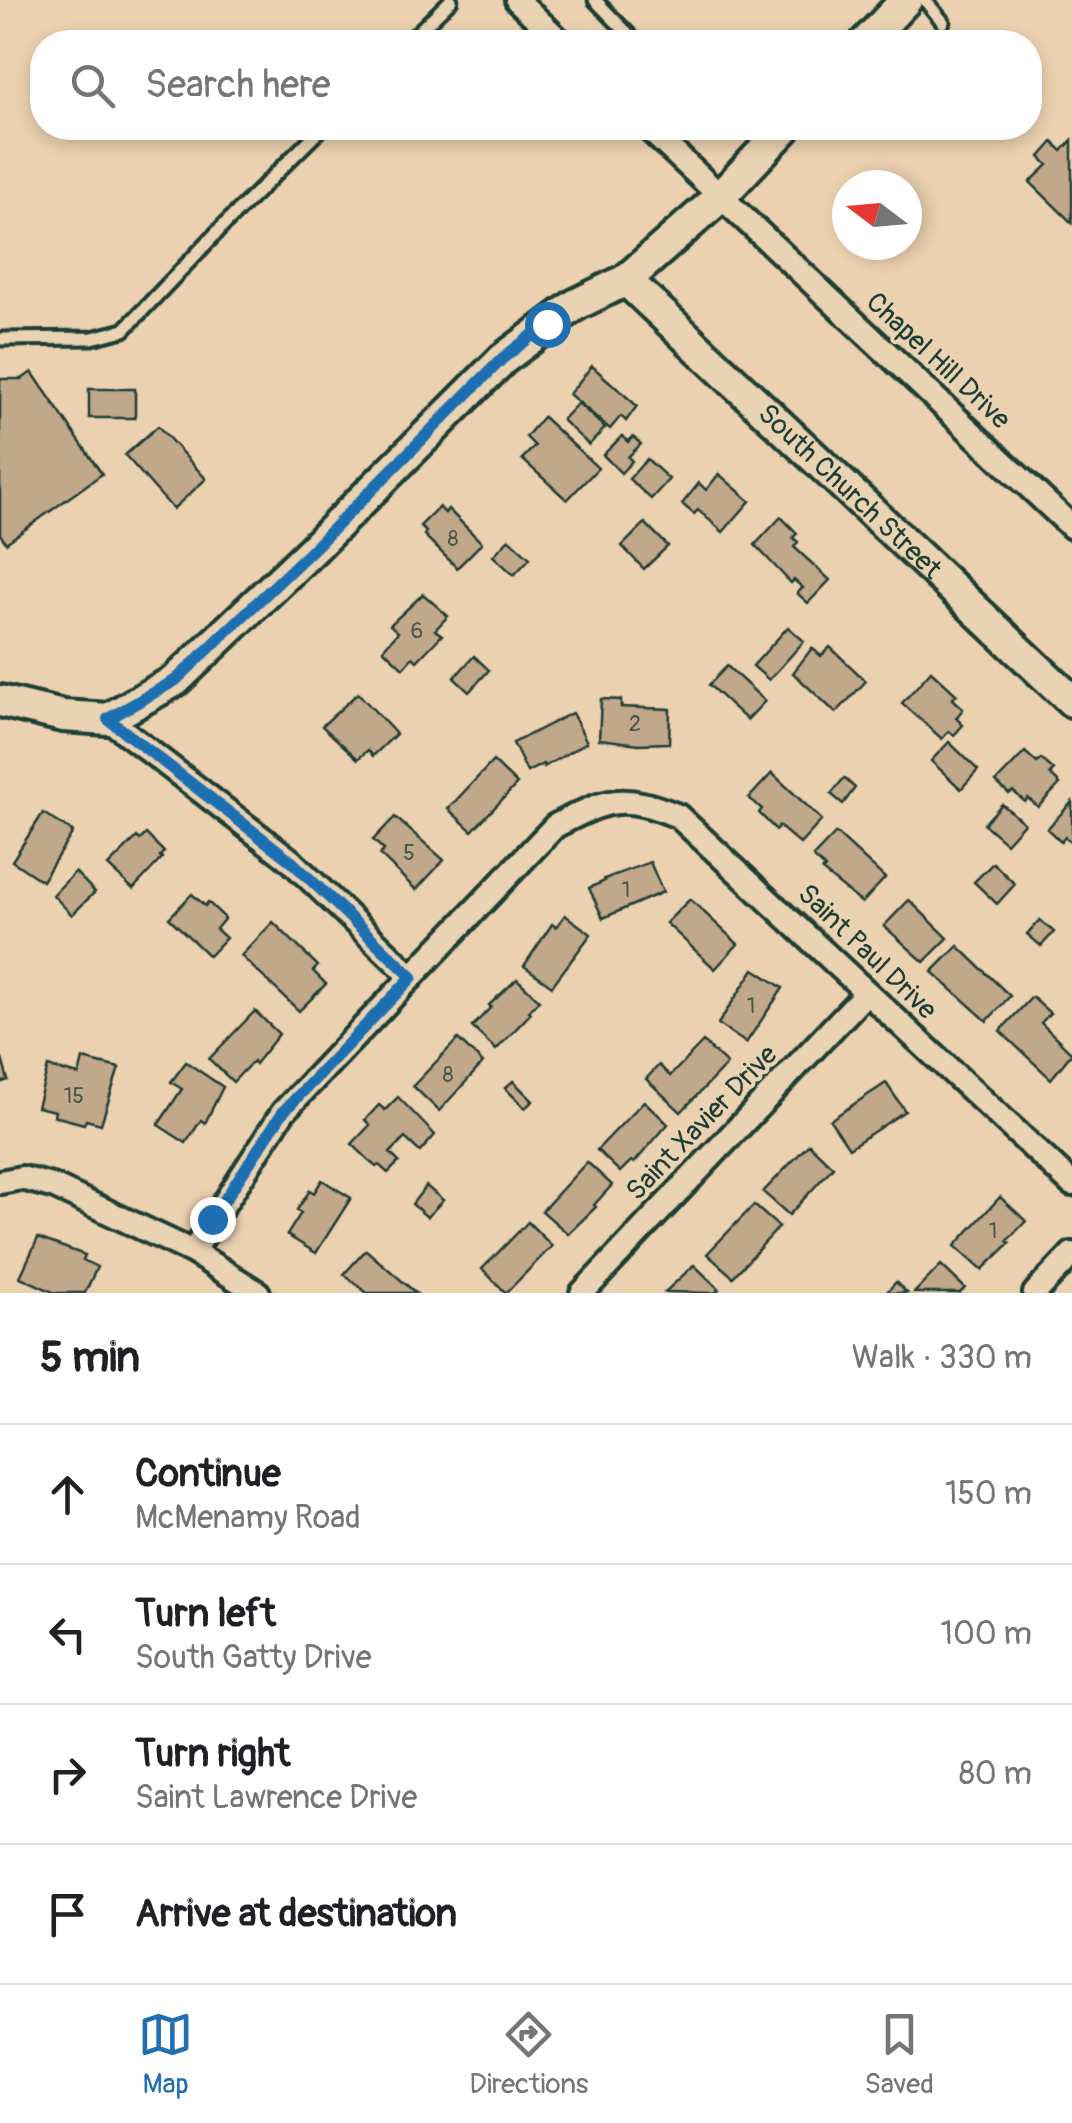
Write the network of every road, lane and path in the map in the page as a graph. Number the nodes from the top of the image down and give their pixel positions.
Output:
1 (451, 0) edge
2 (517, 0) edge
3 (595, 0) edge
4 (906, 0) edge
5 (925, 0) edge
6 (942, 22) dead end
7 (420, 30) edge
8 (548, 30) edge
9 (624, 30) edge
10 (877, 30) edge
11 (310, 140) edge
12 (660, 140) edge
13 (775, 140) edge
14 (719, 198) junction
15 (626, 280) junction
16 (0, 339) edge
17 (1072, 528) edge
18 (0, 701) edge
19 (1072, 702) edge
20 (108, 719) junction
21 (412, 977) junction
22 (866, 994) junction
23 (0, 1182) edge
24 (1072, 1184) edge
25 (193, 1252) junction
26 (1072, 1254) edge
27 (258, 1293) edge
28 (582, 1293) edge
29 (1034, 1293) edge

1 - 7 lane
2 - 8 street
3 - 9 lane
4 - 10 street
5 - 6 lane
11 - 16 lane
12 - 14 street, Chapel Hill Drive
13 - 14 street
14 - 15 street
14 - 17 street, Chapel Hill Drive
15 - 19 street, South Church Street
15 - 20 street
18 - 20 street
20 - 21 street
21 - 22 street, Saint Paul Drive
21 - 25 street
22 - 24 street, Saint Paul Drive
22 - 28 street, Saint Xavier Drive
23 - 25 street
25 - 27 street
26 - 29 street

